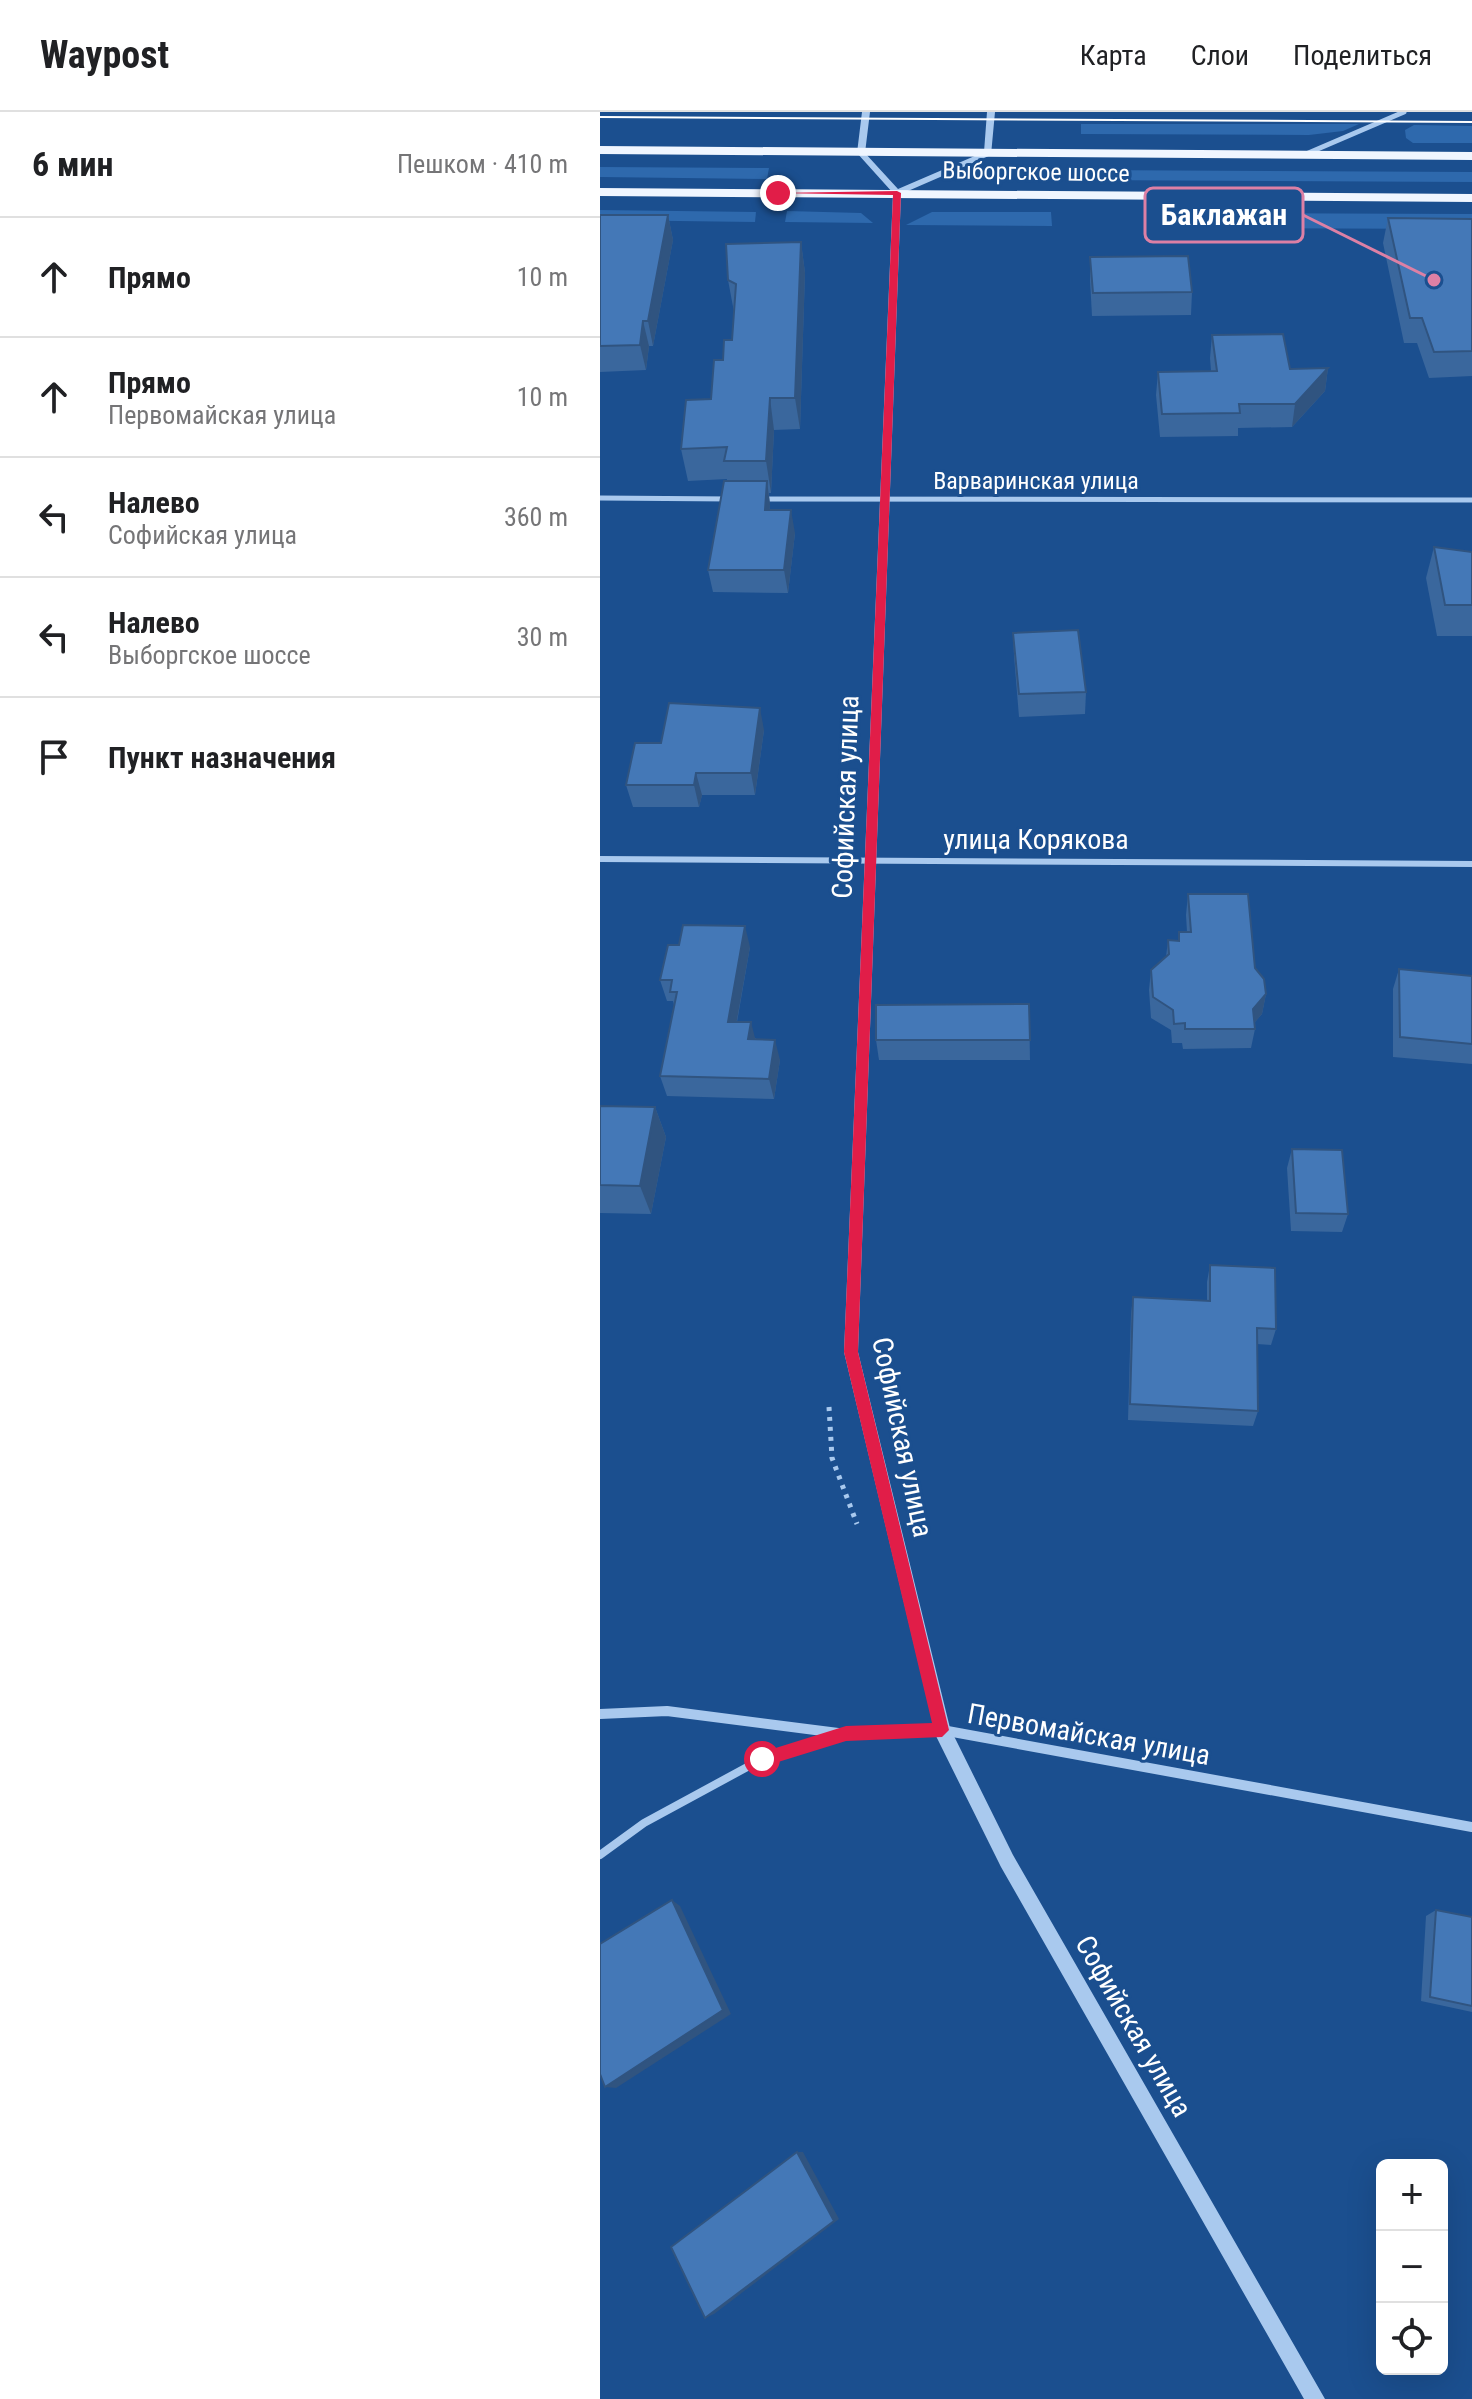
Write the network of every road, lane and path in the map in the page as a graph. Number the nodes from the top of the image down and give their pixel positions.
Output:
1 (866, 112) edge
2 (991, 112) edge
3 (1404, 112) edge
4 (600, 150) edge
5 (861, 153) junction
6 (988, 153) junction
7 (1304, 155) junction
8 (1472, 156) edge
9 (600, 192) edge
10 (897, 193) junction
11 (1472, 198) edge
12 (600, 498) edge
13 (742, 499) edge
14 (758, 499) edge
15 (885, 499) junction
16 (1472, 500) edge
17 (600, 859) edge
18 (870, 861) junction
19 (1472, 864) edge
20 (600, 1714) edge
21 (942, 1730) junction
22 (846, 1734) junction
23 (1472, 1827) edge
24 (600, 1855) edge
25 (1315, 2399) edge

1 - 5 street
2 - 6 street
3 - 7 street
4 - 5 main road, Выборгское шоссе
5 - 6 main road, Выборгское шоссе
5 - 10 street
6 - 7 main road, Выборгское шоссе
6 - 10 street
7 - 8 main road, Выборгское шоссе
9 - 10 main road, Выборгское шоссе
10 - 11 main road, Выборгское шоссе
10 - 15 street, Софийская улица
12 - 13 street
14 - 15 street, Варваринская улица
15 - 16 street, Варваринская улица
15 - 18 street, Софийская улица
17 - 18 street, улица Корякова
18 - 19 street, улица Корякова
18 - 21 street, Софийская улица
20 - 22 street, Первомайская улица
21 - 22 street, Первомайская улица
21 - 23 street, Первомайская улица
21 - 25 street, Софийская улица
22 - 24 lane

